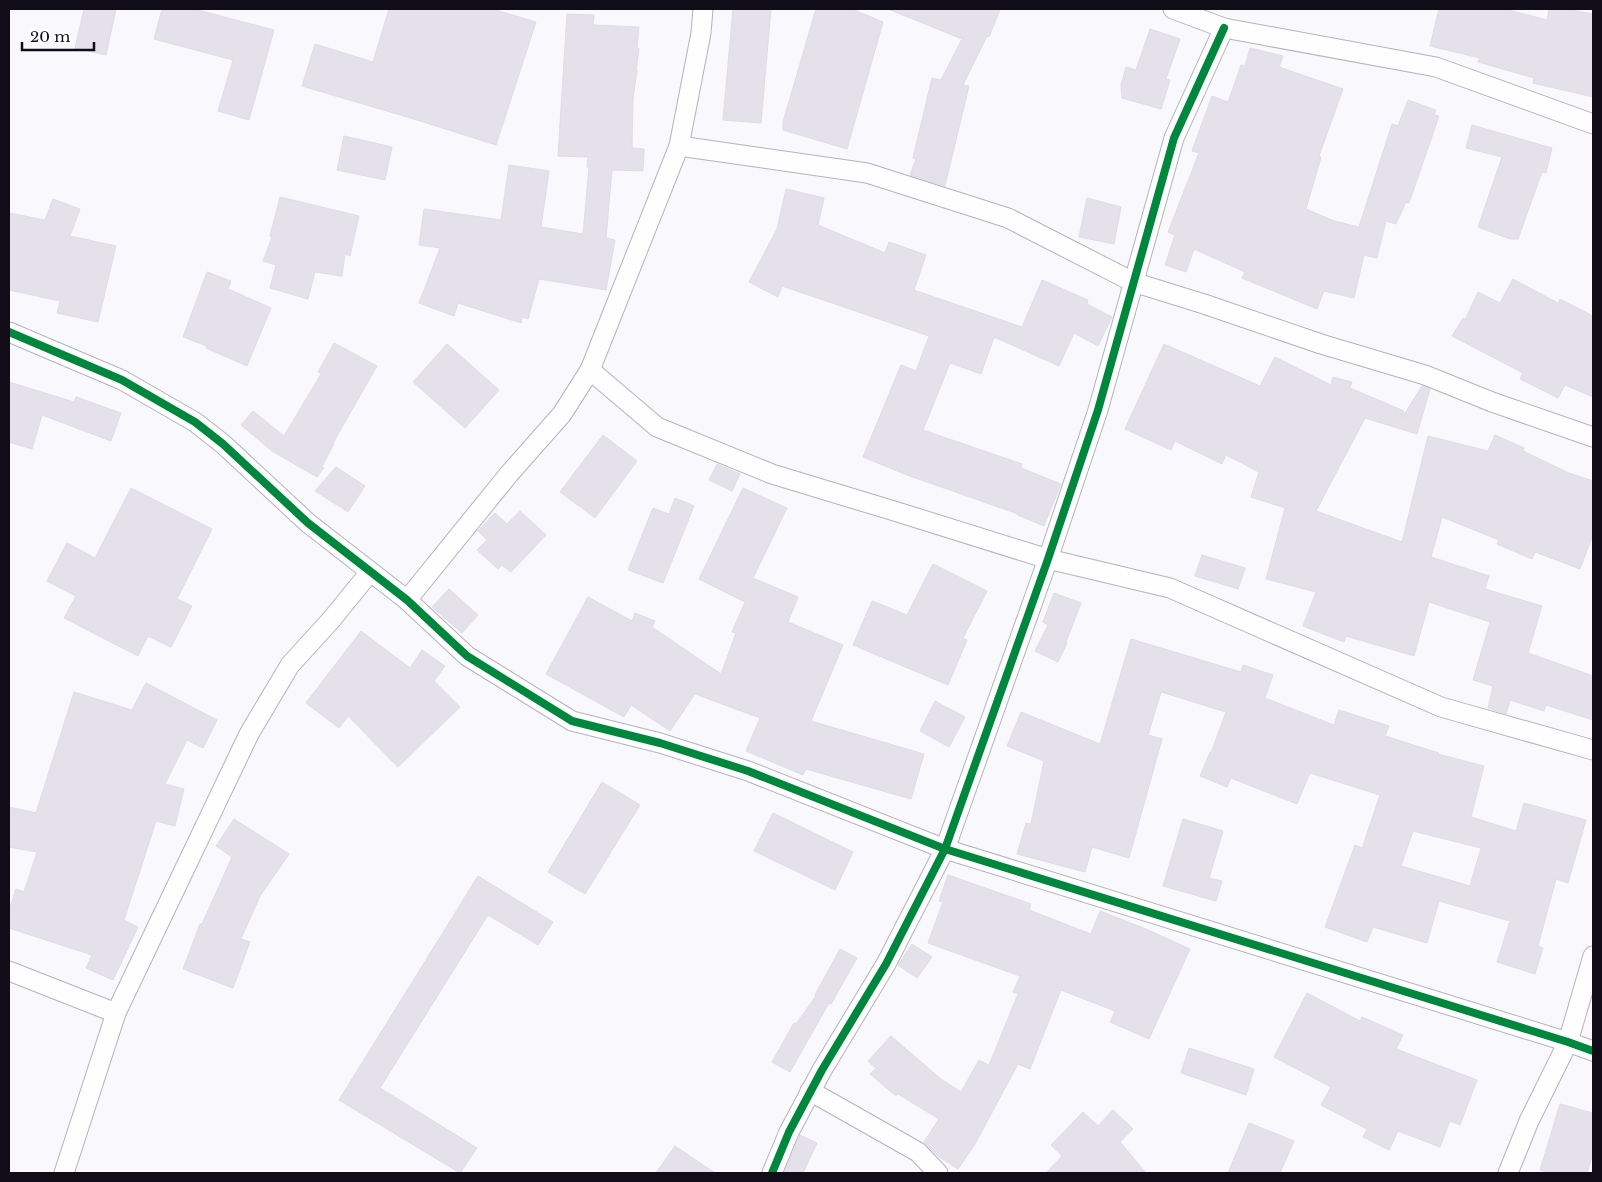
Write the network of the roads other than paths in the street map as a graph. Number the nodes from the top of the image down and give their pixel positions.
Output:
1 (703, 9) edge
2 (1173, 9) edge
3 (1224, 28) junction
4 (1593, 124) edge
5 (679, 146) junction
6 (1133, 282) junction
7 (9, 332) edge
8 (590, 370) junction
9 (1593, 437) edge
10 (1048, 560) junction
11 (370, 572) junction
12 (407, 600) junction
13 (1593, 750) edge
14 (945, 849) junction
15 (1593, 956) edge
16 (9, 971) edge
17 (116, 1013) junction
18 (1568, 1042) junction
19 (1593, 1051) edge
20 (810, 1092) junction
21 (64, 1173) edge
22 (772, 1173) edge
23 (938, 1173) edge
24 (1508, 1173) edge

1 - 5 street
2 - 3 street
3 - 4 street
3 - 6 street
5 - 6 street
5 - 8 street
6 - 9 street
6 - 10 street
7 - 11 street
8 - 10 street
8 - 12 street
10 - 13 street
10 - 14 street
11 - 12 street
11 - 17 street
12 - 14 street
14 - 18 street
14 - 20 street
15 - 18 street
16 - 17 street
17 - 21 street
18 - 19 street
18 - 24 street
20 - 22 street
20 - 23 street

